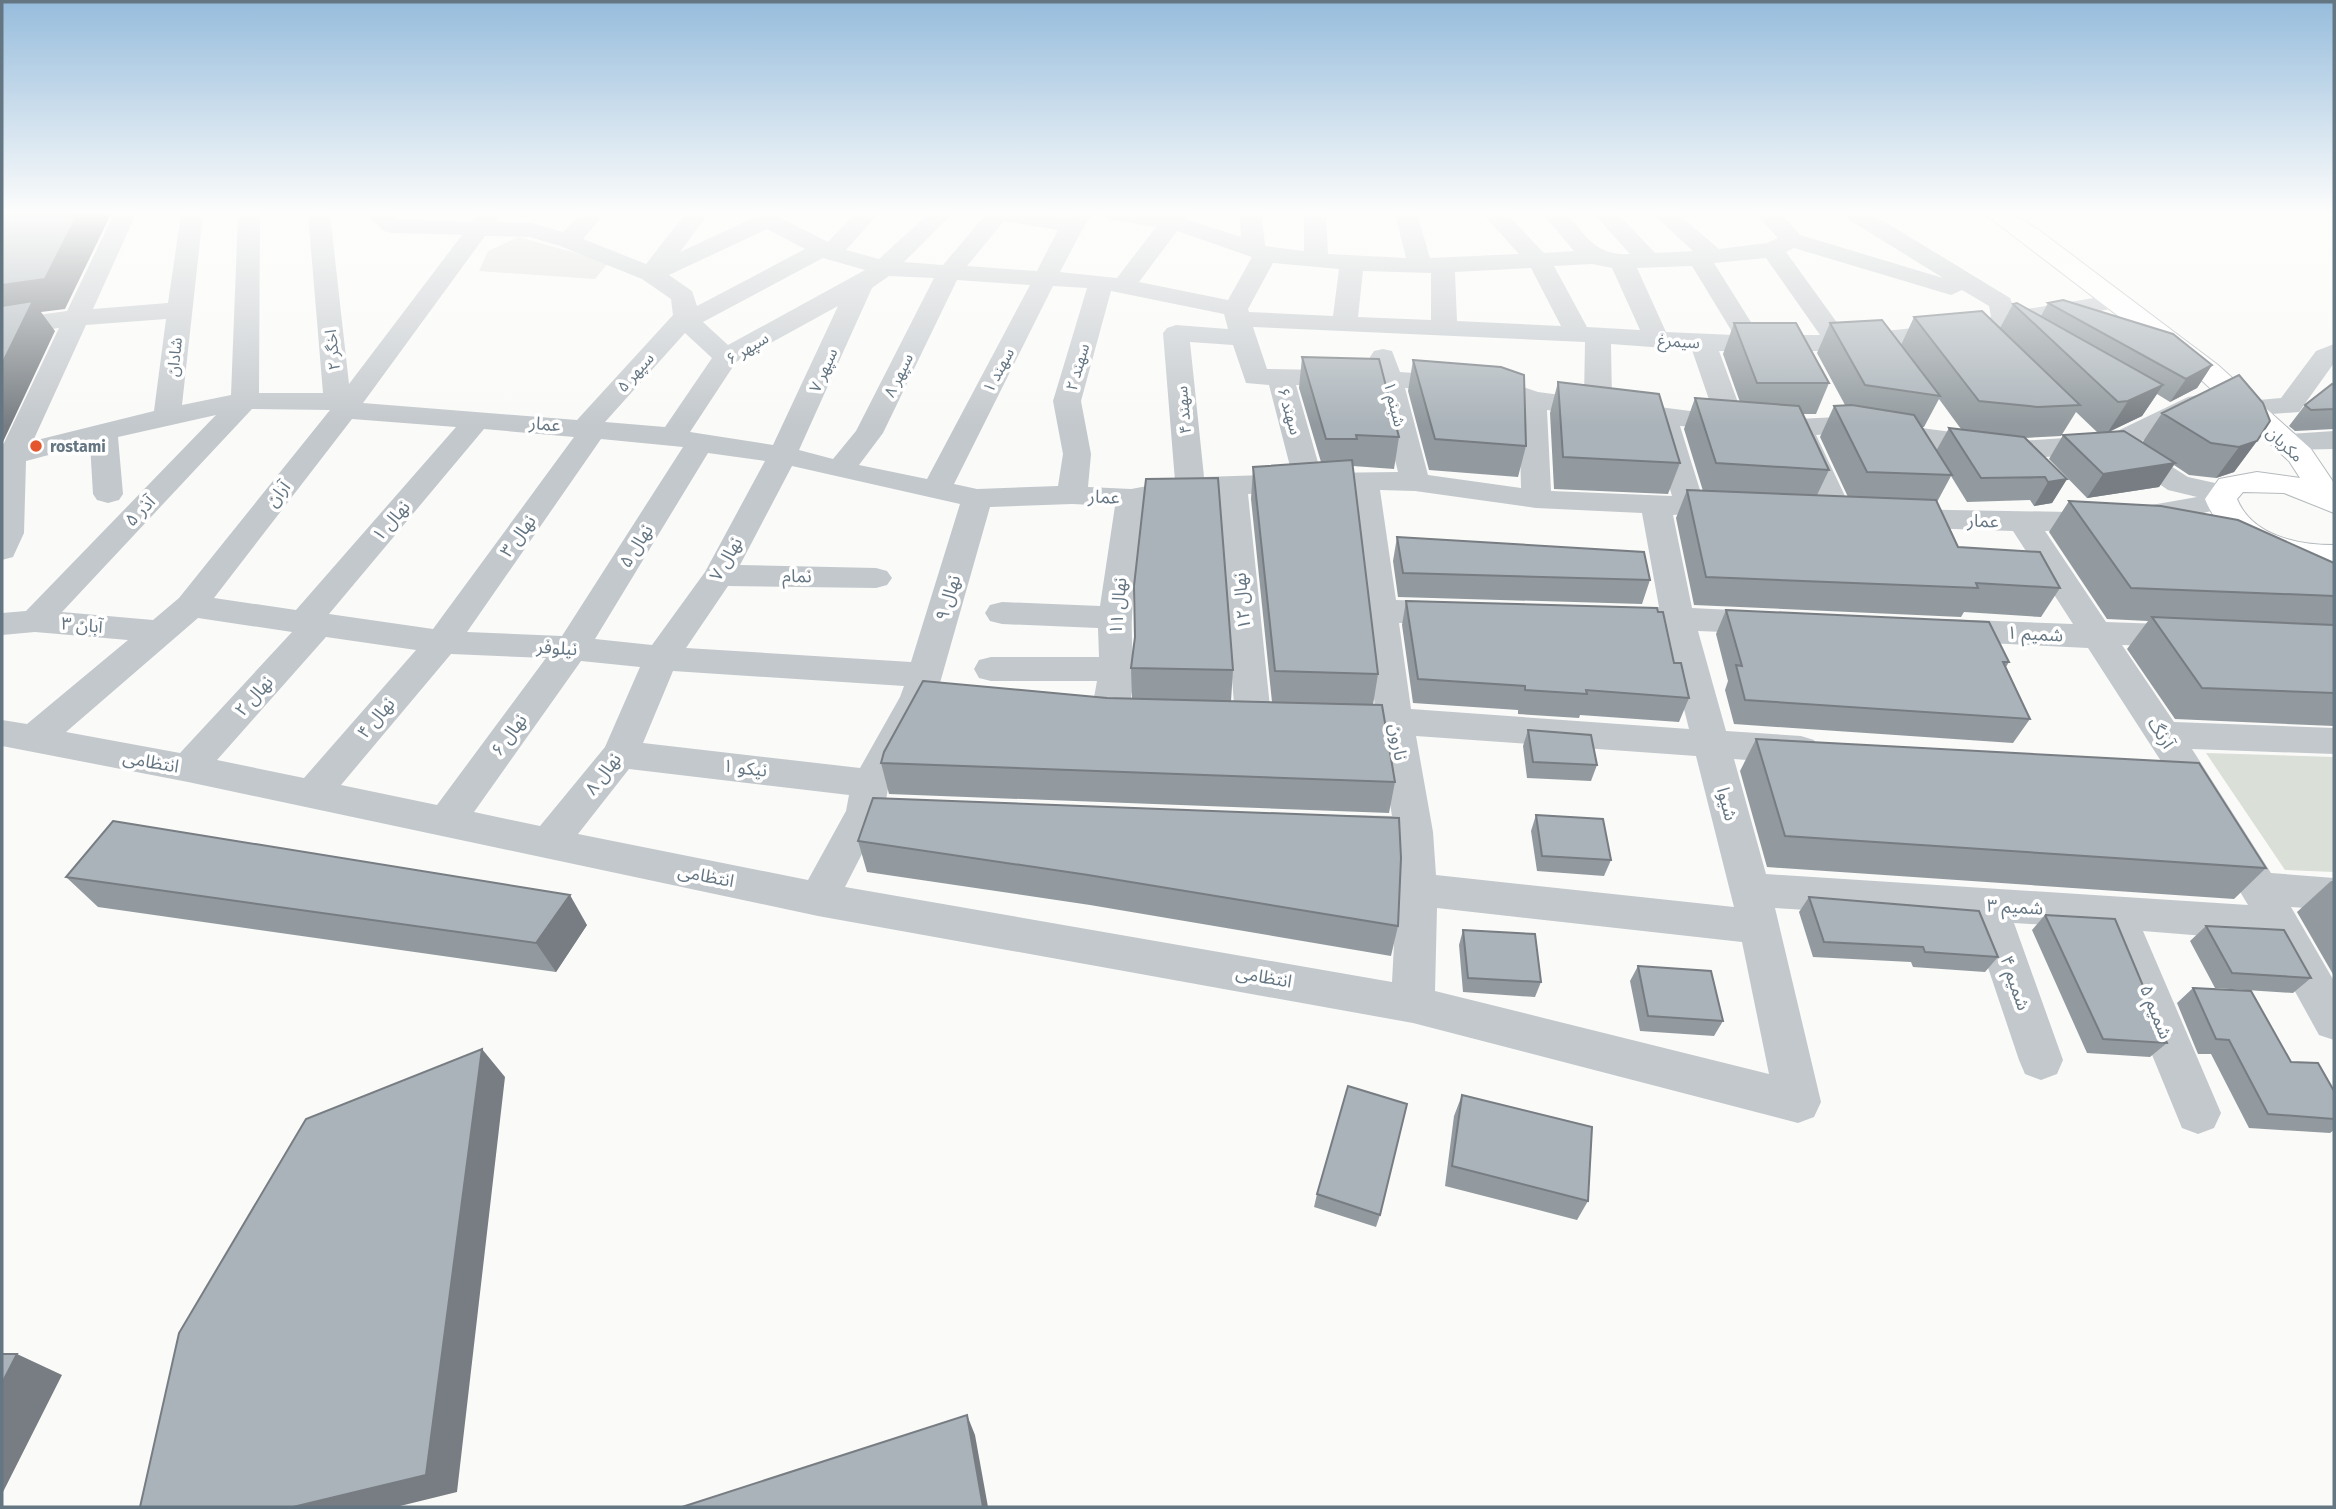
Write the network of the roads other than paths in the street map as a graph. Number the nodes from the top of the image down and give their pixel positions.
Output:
1 (90, 284) edge
2 (182, 284) edge
3 (247, 284) edge
4 (327, 284) edge
5 (434, 284) edge
6 (666, 284) edge
7 (758, 284) edge
8 (861, 284) joint
9 (943, 284) edge
10 (1043, 284) edge
11 (1106, 284) edge
12 (1249, 284) edge
13 (1349, 284) edge
14 (1436, 284) edge
15 (1555, 284) edge
16 (1632, 284) edge
17 (1720, 284) edge
18 (1810, 284) edge
19 (1930, 284) edge
20 (1962, 284) edge
21 (2096, 284) edge
22 (1111, 285) junction
23 (2118, 301) junction
24 (179, 310) junction
25 (2003, 312) junction
26 (74, 318) junction
27 (686, 319) junction
28 (1238, 322) junction
29 (1344, 325) junction
30 (1374, 326) junction
31 (2, 328) edge
32 (1444, 329) junction
33 (1497, 331) junction
34 (1588, 335) junction
35 (1657, 340) junction
36 (1703, 343) junction
37 (1839, 343) junction
38 (1752, 344) junction
39 (2052, 349) edge
40 (2334, 352) edge
41 (726, 357) junction
42 (1280, 377) junction
43 (1389, 379) junction
44 (1499, 387) junction
45 (1532, 400) junction
46 (245, 401) junction
47 (340, 406) junction
48 (1598, 406) junction
49 (1931, 415) edge
50 (2255, 415) junction
51 (167, 416) junction
52 (1663, 416) junction
53 (478, 419) junction
54 (2063, 420) edge
55 (1732, 424) junction
56 (1798, 427) junction
57 (589, 429) junction
58 (103, 434) junction
59 (686, 440) junction
60 (2334, 440) edge
61 (1952, 442) junction
62 (2103, 444) junction
63 (2021, 450) junction
64 (783, 455) junction
65 (7, 457) edge
66 (840, 470) junction
67 (1364, 480) junction
68 (1309, 481) junction
69 (2262, 481) junction
70 (1415, 482) junction
71 (1232, 485) junction
72 (1190, 487) junction
73 (936, 491) junction
74 (108, 494) dead end
75 (1072, 495) junction
76 (2221, 496) junction
77 (978, 498) junction
78 (1131, 498) junction
79 (1536, 499) junction
80 (2333, 502) edge
81 (1688, 507) junction
82 (2088, 519) junction
83 (2023, 522) junction
84 (2259, 539) junction
85 (2, 550) edge
86 (2298, 553) junction
87 (2334, 556) edge
88 (719, 575) junction
89 (876, 578) dead end
90 (2334, 578) edge
91 (191, 606) junction
92 (1382, 611) junction
93 (1002, 613) dead end
94 (1490, 614) edge
95 (1625, 617) edge
96 (1115, 618) junction
97 (1678, 619) junction
98 (35, 621) junction
99 (312, 623) junction
100 (2, 624) edge
101 (1800, 624) edge
102 (1909, 629) edge
103 (163, 632) junction
104 (2097, 635) junction
105 (2215, 638) edge
106 (442, 642) junction
107 (572, 648) junction
108 (661, 658) junction
109 (991, 669) dead end
110 (1116, 669) junction
111 (930, 691) junction
112 (1109, 714) edge
113 (1395, 721) junction
114 (2163, 735) junction
115 (17, 737) edge
116 (2334, 741) edge
117 (1711, 743) junction
118 (1834, 752) edge
119 (620, 754) junction
120 (188, 768) junction
121 (2150, 776) edge
122 (2192, 779) junction
123 (311, 795) junction
124 (867, 797) junction
125 (906, 813) edge
126 (445, 823) junction
127 (1318, 828) edge
128 (1414, 832) junction
129 (548, 844) junction
130 (2259, 888) junction
131 (1418, 889) junction
132 (2334, 894) edge
133 (818, 899) junction
134 (1988, 906) junction
135 (1755, 909) junction
136 (2114, 912) junction
137 (2280, 925) junction
138 (1413, 1004) junction
139 (2334, 1021) edge
140 (2041, 1060) dead end
141 (1798, 1102) joint
142 (2198, 1113) dead end

1 - 26 street
2 - 24 street, شادان
3 - 46 street
4 - 47 street, اخگر ۲
5 - 47 street, آران
6 - 27 street
7 - 27 street, سپهر ۵
8 - 41 street, سپهر ۶
8 - 64 street, سپهر ۷
9 - 66 street, سپهر ۸
10 - 73 street, سهند ۱
11 - 22 street
12 - 28 street
13 - 29 street
14 - 32 street
15 - 34 street
16 - 35 street
17 - 38 street
18 - 37 street
19 - 25 street
20 - 25 street
21 - 23 main road, مکریان
22 - 28 street
22 - 75 street, سهند ۲
23 - 25 street, سیمرغ
23 - 50 main road, مکریان
24 - 26 street
24 - 51 street, شادان
25 - 37 street, سیمرغ
25 - 39 street
26 - 31 street
26 - 65 street
27 - 41 street
27 - 57 street, سپهر ۵
28 - 29 street, سیمرغ
28 - 42 street, سهند ۶
28 - 72 street, سهند ۴
29 - 30 street, سیمرغ
30 - 32 street, سیمرغ
30 - 43 street, شبنم ۱
32 - 33 street, سیمرغ
33 - 34 street, سیمرغ
33 - 44 street
34 - 35 street, سیمرغ
34 - 48 street
35 - 36 street, سیمرغ
36 - 38 street, سیمرغ
36 - 55 street
37 - 38 street, سیمرغ
40 - 50 street
41 - 59 street, سپهر ۶
42 - 43 street
42 - 68 street, سهند ۶
43 - 44 street
43 - 70 street, شبنم ۱
44 - 45 street
45 - 48 street
45 - 79 street
46 - 47 street, عمار
46 - 51 street, عمار
46 - 98 street, آذر ۵
47 - 53 street, عمار
47 - 91 street, آران
48 - 52 street
49 - 61 street
50 - 60 street
50 - 62 street
50 - 69 main road
50 - 80 main road, مکریان
51 - 58 street, عمار
52 - 55 street
52 - 81 street, شیوا
53 - 57 street, عمار
53 - 99 street, نهال ۱
54 - 62 street
55 - 56 street
56 - 61 street
56 - 83 street, عمار
57 - 59 street, عمار
57 - 106 street, نهال ۳
58 - 65 street, عمار
58 - 74 street
59 - 64 street, عمار
59 - 107 street, نهال ۵
61 - 63 street
62 - 63 street
62 - 76 street
63 - 82 street
64 - 66 street, عمار
64 - 88 street, نهال ۷
65 - 85 street
66 - 73 street, عمار
67 - 68 street, عمار
67 - 70 street, عمار
67 - 92 street, نارون
68 - 71 street, عمار
69 - 76 main road
69 - 80 main road
70 - 79 street, عمار
71 - 72 street, عمار
71 - 113 street, نهال ۱۲
72 - 78 street, عمار
73 - 77 street, عمار
75 - 77 street, عمار
75 - 78 street, عمار
76 - 82 street, عمار
76 - 84 main road
77 - 111 street, نهال ۹
78 - 96 street, نهال ۱۱
79 - 81 street, عمار
81 - 97 street, شیوا
82 - 83 street, عمار
82 - 84 street
83 - 104 street, آرنگ
84 - 86 main road
86 - 87 main road
86 - 90 main road
88 - 89 street, نمام
88 - 108 street, نهال ۷
91 - 99 street, نیلوفر
91 - 103 street, آران
92 - 94 street
92 - 113 street, نارون
93 - 96 street
95 - 97 street
96 - 110 street, نهال ۱۱
97 - 101 street
97 - 117 street, شیوا
98 - 100 street, آبان ۳
98 - 103 street, آبان ۳
99 - 106 street, نیلوفر
99 - 120 street, نهال ۲
102 - 104 street, شمیم ۱
103 - 115 street, آران
104 - 105 street
104 - 114 street, آرنگ
106 - 107 street, نیلوفر
106 - 123 street, نهال ۴
107 - 108 street, نیلوفر
107 - 126 street, نهال ۶
108 - 111 street, نیلوفر
108 - 119 street, نهال ۸
109 - 110 street
110 - 112 street, نهال ۱۱
111 - 124 street, نهال ۹
113 - 117 street
113 - 128 street, نارون
114 - 116 street
114 - 122 street, آرنگ
115 - 120 street, انتظامی
117 - 118 street
117 - 135 street, شیوا
119 - 124 street, نیکو ۱
119 - 129 street, نهال ۸
120 - 123 street, انتظامی
121 - 122 street
122 - 130 street, آرنگ
123 - 126 street, انتظامی
124 - 125 street, نیکو ۱
124 - 133 street, نهال ۹
126 - 129 street, انتظامی
127 - 128 street
128 - 131 street, نارون
129 - 133 street, انتظامی
130 - 132 street
130 - 137 street, آرنگ
131 - 135 street, شمیم ۳
131 - 138 street, نارون
133 - 138 street, انتظامی
134 - 135 street, شمیم ۳
134 - 136 street, شمیم ۳
134 - 140 street, شمیم ۴
135 - 141 street, شیوا
136 - 137 street, شمیم ۳
136 - 142 street, شمیم ۵
137 - 139 street, آرنگ
138 - 141 street, انتظامی

